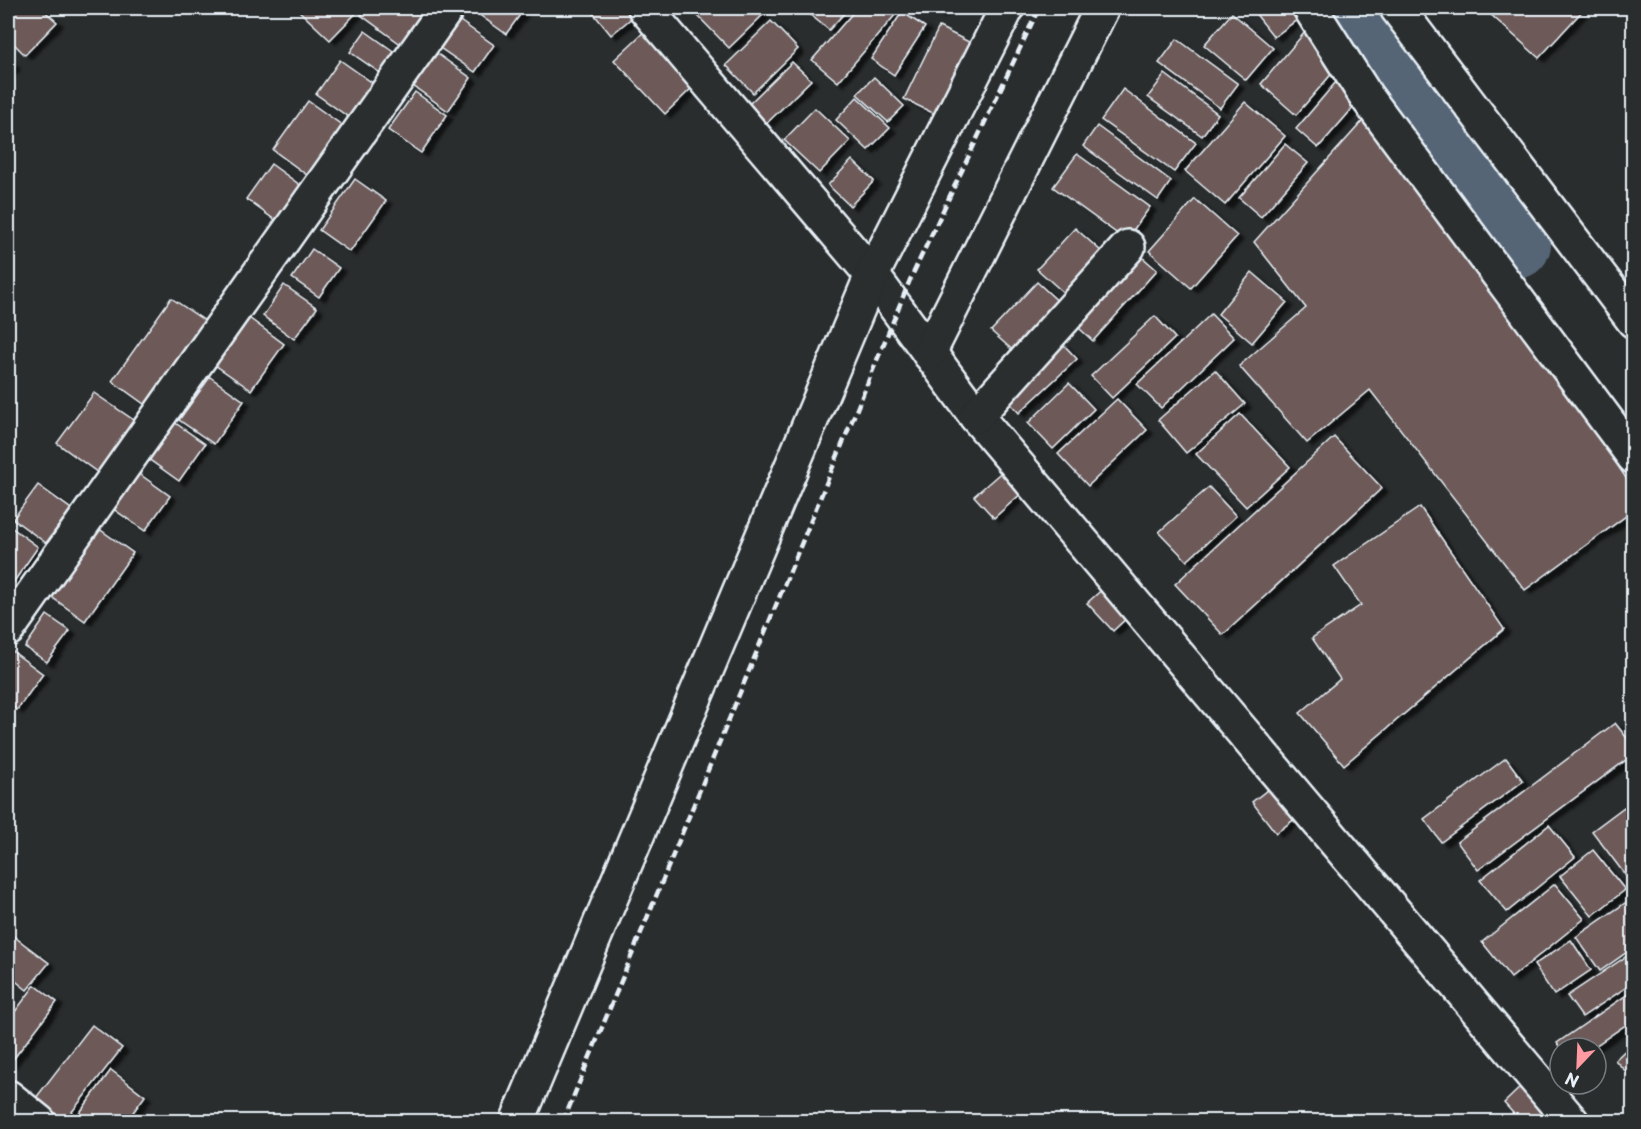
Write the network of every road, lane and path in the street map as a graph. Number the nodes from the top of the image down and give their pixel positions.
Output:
1 (447, 8) edge
2 (645, 8) edge
3 (1006, 8) edge
4 (1102, 8) edge
5 (1310, 8) edge
6 (1397, 8) edge
7 (1128, 247) dead end
8 (872, 275) junction
9 (1634, 321) edge
10 (929, 353) junction
11 (976, 416) junction
12 (1634, 457) edge
13 (8, 629) edge
14 (8, 1097) edge
15 (39, 1122) edge
16 (517, 1122) edge
17 (1572, 1122) edge

1 - 13 street
2 - 8 street
3 - 8 street
4 - 10 street
5 - 12 street
6 - 9 street
7 - 11 street
8 - 10 street
8 - 16 street
10 - 11 street
11 - 17 street
14 - 15 street

